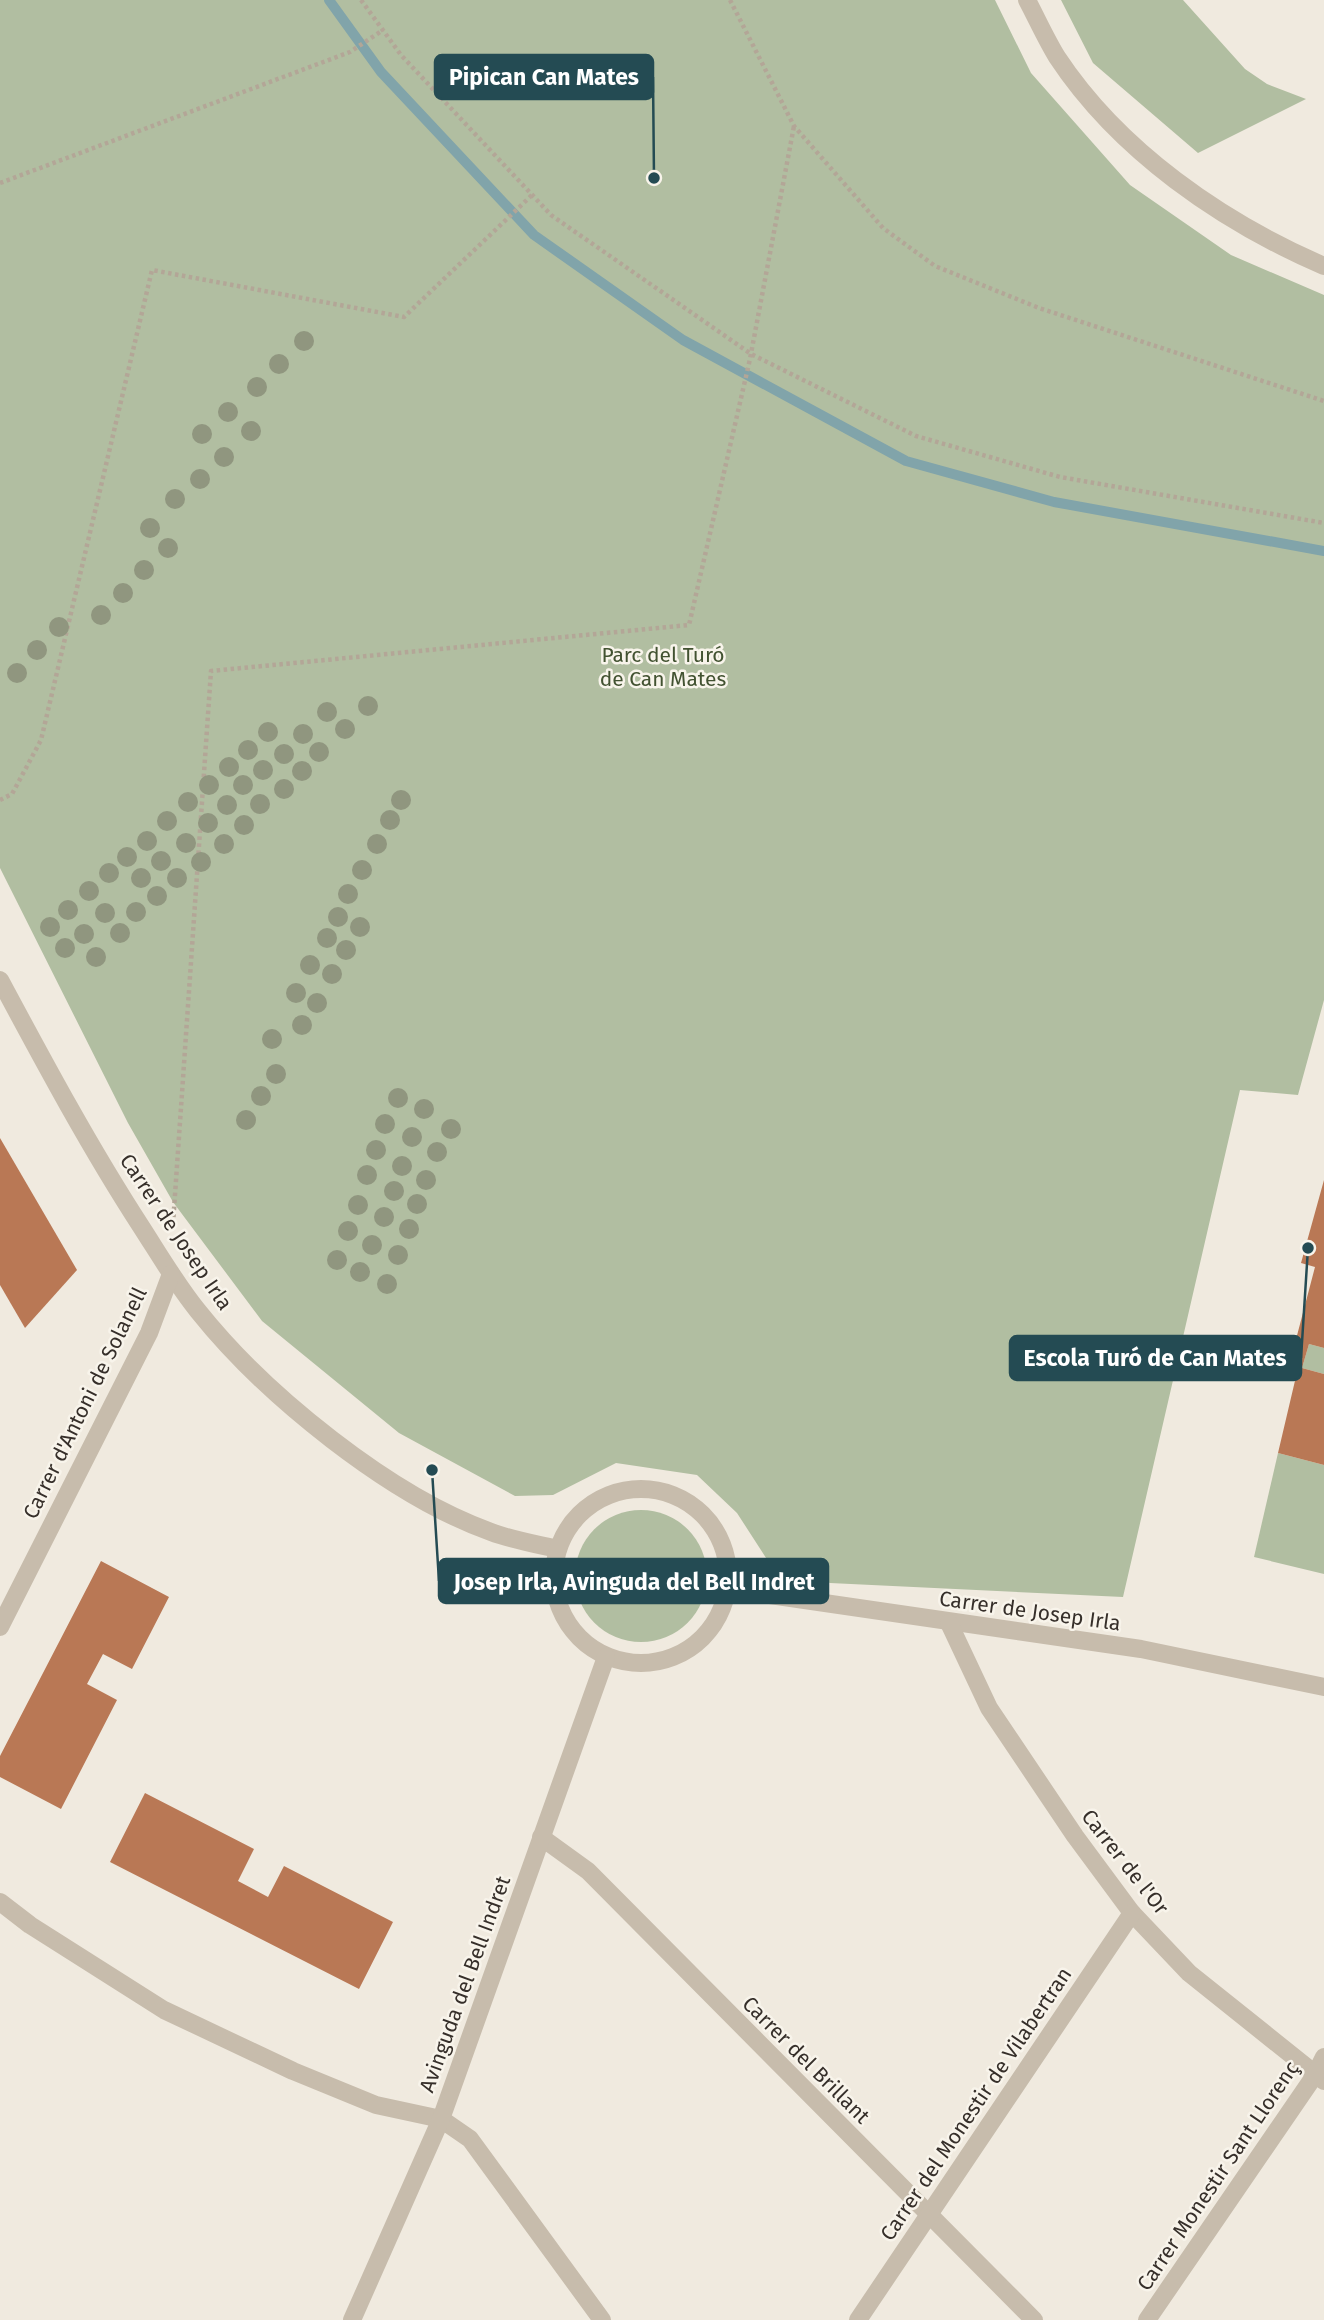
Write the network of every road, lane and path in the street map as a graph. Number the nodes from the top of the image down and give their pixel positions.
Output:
1 (361, 0) edge
2 (730, 0) edge
3 (1027, 0) edge
4 (383, 30) junction
5 (794, 127) junction
6 (0, 183) edge
7 (532, 195) junction
8 (1324, 266) edge
9 (750, 357) junction
10 (1324, 401) edge
11 (1324, 523) edge
12 (0, 800) edge
13 (0, 980) edge
14 (171, 1274) junction
15 (558, 1549) junction
16 (728, 1589) junction
17 (949, 1623) junction
18 (0, 1627) edge
19 (606, 1657) junction
20 (1324, 1687) edge
21 (541, 1837) junction
22 (0, 1902) edge
23 (1132, 1913) junction
24 (1324, 2057) edge
25 (1320, 2078) edge
26 (440, 2119) junction
27 (930, 2213) junction
28 (355, 2318) edge
29 (602, 2320) edge
30 (858, 2320) edge
31 (1034, 2320) edge
32 (1147, 2320) edge

1 - 4 path
2 - 5 path
3 - 8 street
4 - 6 path
4 - 7 path
5 - 9 path
5 - 10 path
7 - 9 path
7 - 12 path
9 - 11 path
9 - 14 path
13 - 14 street, Carrer de Josep Irla
14 - 15 street, Carrer de Josep Irla
14 - 18 street, Carrer d'Antoni de Solanell
15 - 16 street
15 - 19 street
16 - 17 street, Carrer de Josep Irla
16 - 19 street
17 - 20 street, Carrer de Josep Irla
17 - 23 street, Carrer de l'Or
19 - 21 street, Avinguda del Bell Indret
21 - 26 street, Avinguda del Bell Indret
21 - 27 street, Carrer del Brillant
22 - 26 street
23 - 25 street, Carrer de l'Or
23 - 27 street, Carrer del Monestir de Vilabertran
24 - 25 street, Carrer Monestir Sant Llorenç
25 - 32 street, Carrer Monestir Sant Llorenç
26 - 28 street, Avinguda del Bell Indret
26 - 29 street
27 - 30 street, Carrer del Monestir de Vilabertran
27 - 31 street, Carrer del Brillant

